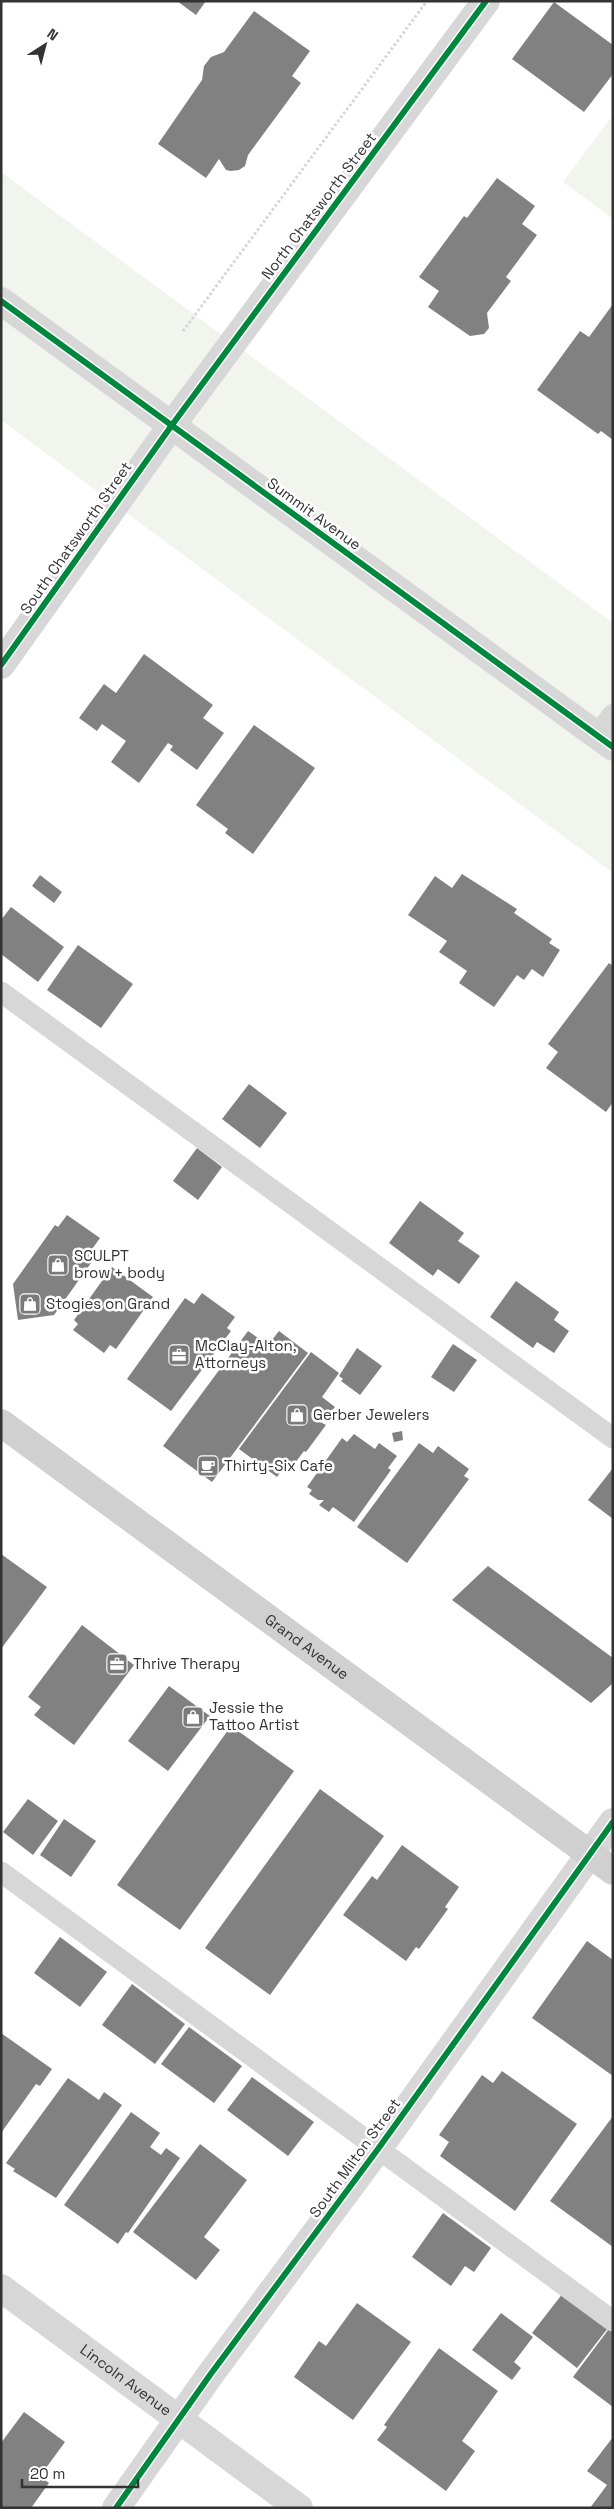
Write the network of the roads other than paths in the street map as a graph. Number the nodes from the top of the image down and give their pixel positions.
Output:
1 (486, 1) edge
2 (1, 301) edge
3 (172, 425) junction
4 (1, 665) edge
5 (613, 714) edge
6 (605, 742) edge
7 (1, 992) edge
8 (1, 1423) edge
9 (613, 1438) edge
10 (613, 1822) edge
11 (589, 1854) junction
12 (613, 1871) edge
13 (1, 1872) edge
14 (378, 2150) junction
15 (1, 2288) edge
16 (613, 2321) edge
17 (179, 2419) junction
18 (116, 2508) edge
19 (299, 2508) edge

1 - 3 street, North Chatsworth Street
2 - 3 street, Summit Avenue
3 - 4 street, South Chatsworth Street
3 - 6 street, Summit Avenue
5 - 6 lane
7 - 9 lane
8 - 11 main road, Grand Avenue
10 - 11 street, South Milton Street
11 - 12 main road, Grand Avenue
11 - 14 street, South Milton Street
13 - 14 lane
14 - 16 lane
14 - 17 street, South Milton Street
15 - 17 street, Lincoln Avenue
17 - 18 street, South Milton Street
17 - 19 street, Lincoln Avenue

